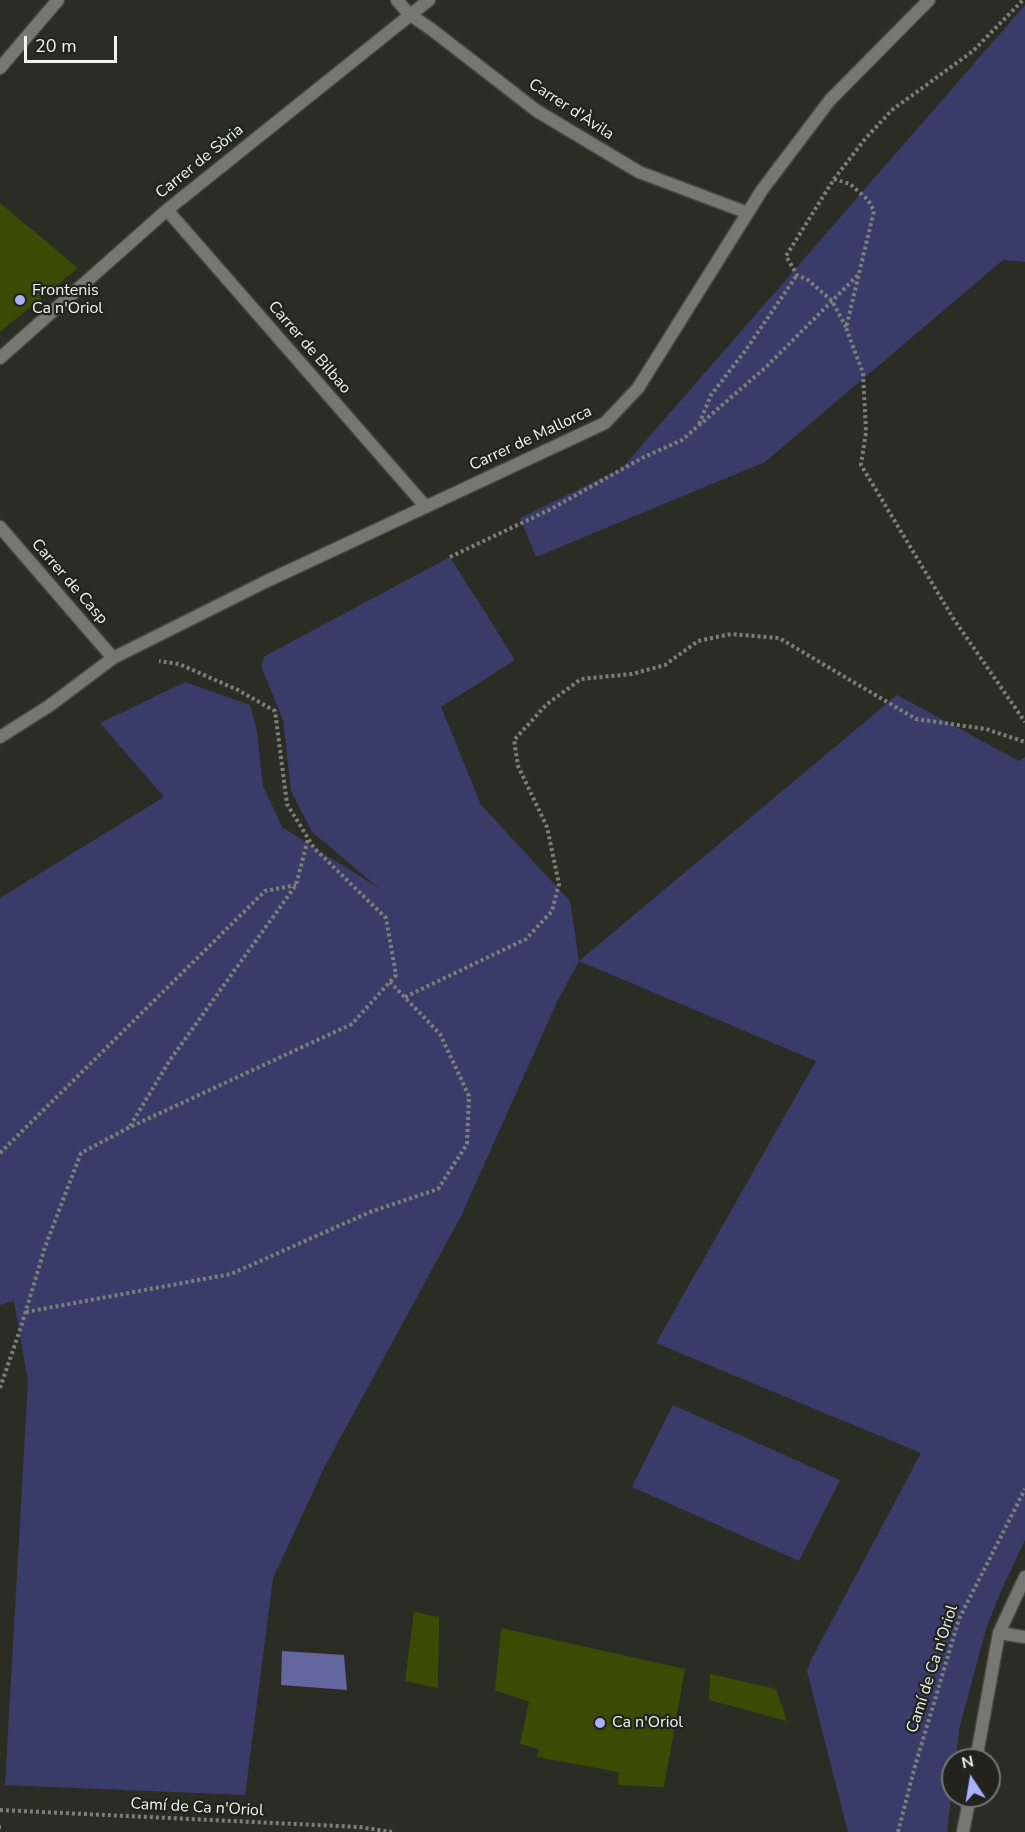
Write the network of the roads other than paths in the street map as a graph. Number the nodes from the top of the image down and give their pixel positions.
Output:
1 (58, 0) edge
2 (396, 0) edge
3 (429, 0) edge
4 (929, 0) edge
5 (409, 14) junction
6 (0, 68) edge
7 (167, 210) junction
8 (748, 213) junction
9 (0, 358) edge
10 (426, 507) junction
11 (0, 527) edge
12 (113, 658) junction
13 (0, 737) edge
14 (1025, 1577) edge
15 (999, 1633) junction
16 (1025, 1637) edge
17 (978, 1748) edge
18 (968, 1808) edge
19 (963, 1832) edge

1 - 6 street
2 - 5 street, Carrer d'Àvila
3 - 5 street, Carrer de Sòria
4 - 8 street, Carrer de Mallorca
5 - 7 street, Carrer de Sòria
5 - 8 street, Carrer d'Àvila
7 - 9 street, Carrer de Sòria
7 - 10 street, Carrer de Bilbao
8 - 10 street, Carrer de Mallorca
10 - 12 street, Carrer de Mallorca
11 - 12 street, Carrer de Casp
12 - 13 street, Carrer de Mallorca
14 - 15 street
15 - 16 street
15 - 17 street
18 - 19 street

